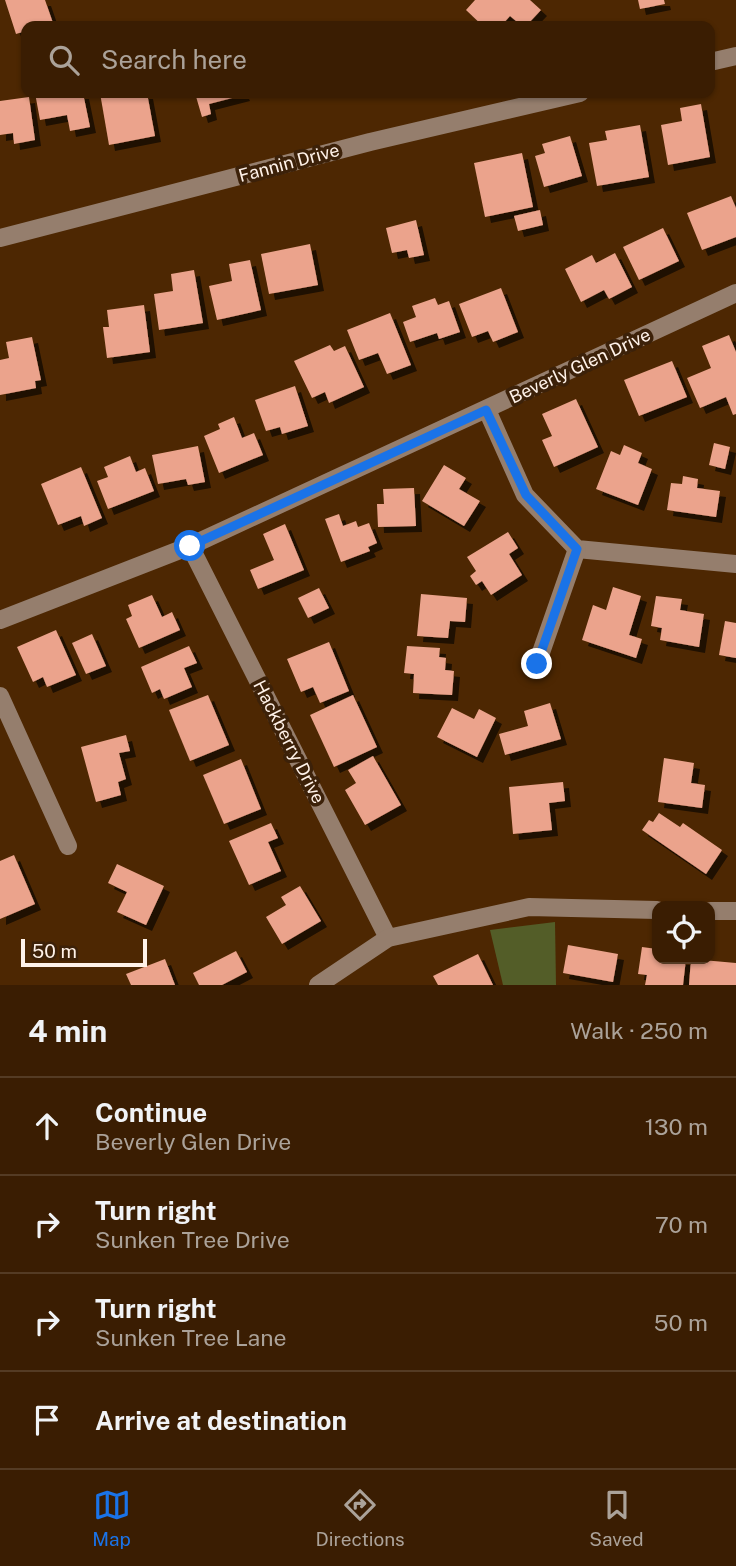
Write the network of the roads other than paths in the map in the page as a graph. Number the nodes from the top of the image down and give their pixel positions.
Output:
1 (736, 56) edge
2 (715, 61) edge
3 (559, 98) edge
4 (0, 238) edge
5 (736, 293) edge
6 (486, 410) junction
7 (190, 546) junction
8 (577, 549) junction
9 (736, 564) edge
10 (0, 621) edge
11 (537, 664) dead end
12 (0, 696) edge
13 (68, 846) dead end
14 (652, 910) edge
15 (715, 911) edge
16 (736, 911) edge
17 (388, 938) junction
18 (318, 985) edge

1 - 2 street
3 - 4 street, Fannin Drive
5 - 6 street, Beverly Glen Drive
6 - 7 street, Beverly Glen Drive
6 - 8 street
7 - 10 street, Beverly Glen Drive
7 - 17 street, Hackberry Drive
8 - 9 street
8 - 11 street
12 - 13 street
14 - 17 street
15 - 16 street
17 - 18 street

